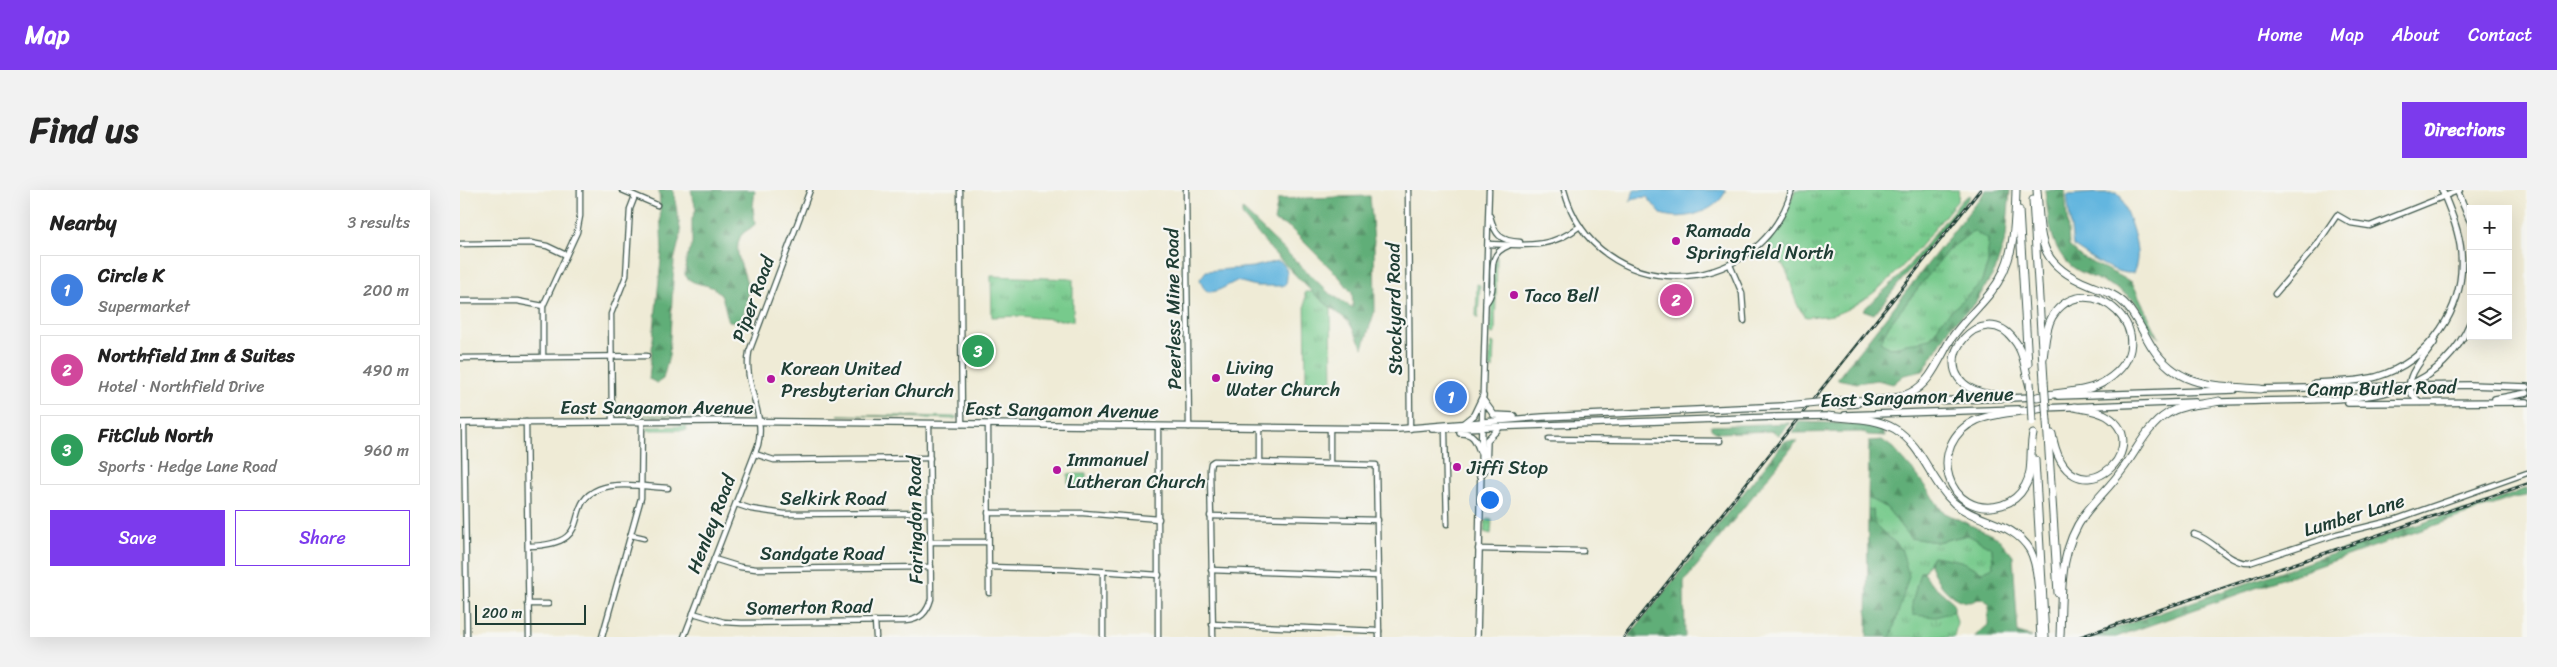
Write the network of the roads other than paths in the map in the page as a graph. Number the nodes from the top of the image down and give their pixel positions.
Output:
1 (580, 190) edge
2 (622, 190) edge
3 (810, 190) edge
4 (960, 190) edge
5 (1186, 190) edge
6 (1408, 190) edge
7 (1489, 190) edge
8 (1564, 190) edge
9 (1792, 190) edge
10 (2017, 190) edge
11 (2033, 190) edge
12 (2037, 190) edge
13 (2442, 190) edge
14 (2458, 190) edge
15 (635, 196) junction
16 (2444, 196) junction
17 (657, 204) dead end
18 (1488, 210) junction
19 (2467, 214) edge
20 (1580, 226) junction
21 (460, 244) edge
22 (1488, 244) junction
23 (1531, 244) junction
24 (1512, 245) junction
25 (566, 255) junction
26 (1730, 265) junction
27 (2275, 294) dead end
28 (460, 301) edge
29 (1485, 304) junction
30 (543, 306) junction
31 (1744, 320) dead end
32 (2444, 327) junction
33 (2467, 328) edge
34 (611, 356) junction
35 (648, 356) dead end
36 (544, 357) junction
37 (460, 358) edge
38 (2043, 358) junction
39 (2435, 370) junction
40 (2030, 385) junction
41 (2408, 386) junction
42 (2439, 386) junction
43 (2527, 387) edge
44 (2286, 388) junction
45 (2260, 389) junction
46 (2527, 393) edge
47 (2038, 397) junction
48 (1483, 398) junction
49 (2011, 398) junction
50 (2236, 401) junction
51 (2219, 402) junction
52 (2458, 402) junction
53 (2527, 402) edge
54 (1837, 403) junction
55 (2422, 403) junction
56 (1785, 406) joint
57 (2074, 407) junction
58 (2044, 408) junction
59 (1828, 416) junction
60 (1543, 417) junction
61 (642, 421) junction
62 (760, 421) junction
63 (2047, 421) junction
64 (526, 422) junction
65 (612, 422) junction
66 (462, 423) edge
67 (1464, 423) junction
68 (929, 424) junction
69 (962, 424) junction
70 (988, 424) junction
71 (1482, 425) junction
72 (1158, 426) junction
73 (1189, 427) junction
74 (1260, 428) junction
75 (1410, 428) junction
76 (1424, 428) junction
77 (1500, 428) junction
78 (1330, 429) junction
79 (1439, 430) junction
80 (1445, 433) junction
81 (2033, 434) junction
82 (1549, 439) dead end
83 (1720, 441) dead end
84 (755, 454) junction
85 (1481, 455) junction
86 (930, 458) junction
87 (1259, 462) junction
88 (1330, 463) junction
89 (2527, 473) edge
90 (1480, 476) junction
91 (642, 486) junction
92 (668, 488) dead end
93 (736, 504) junction
94 (988, 512) junction
95 (931, 513) junction
96 (1210, 516) junction
97 (1159, 519) junction
98 (1378, 520) junction
99 (1447, 524) dead end
100 (2194, 534) dead end
101 (631, 535) junction
102 (644, 538) dead end
103 (931, 542) junction
104 (988, 542) junction
105 (528, 546) junction
106 (1478, 549) junction
107 (1583, 551) dead end
108 (714, 559) junction
109 (931, 567) junction
110 (988, 567) junction
111 (1211, 570) junction
112 (1103, 573) junction
113 (1159, 576) junction
114 (1378, 576) junction
115 (989, 593) dead end
116 (528, 604) junction
117 (548, 604) dead end
118 (693, 613) junction
119 (926, 615) joint
120 (876, 621) junction
121 (1212, 624) junction
122 (1379, 631) junction
123 (467, 637) edge
124 (529, 637) edge
125 (602, 637) edge
126 (684, 637) edge
127 (876, 637) edge
128 (1103, 637) edge
129 (1158, 637) edge
130 (1213, 637) edge
131 (1379, 637) edge
132 (1478, 637) edge
133 (2041, 637) edge
134 (2045, 637) edge
135 (2060, 637) edge

1 - 25 street
2 - 15 street
3 - 62 street, Piper Road
4 - 69 street
5 - 73 street, Peerless Mine Road
6 - 75 street, Stockyard Road
7 - 18 street
8 - 20 street
9 - 26 street
10 - 40 highway
10 - 54 highway
11 - 38 highway
12 - 45 highway
13 - 16 main road, East Sangamon Avenue
14 - 16 street
14 - 19 main road
15 - 17 street
15 - 34 street
16 - 27 street
16 - 32 main road, East Sangamon Avenue
18 - 22 street
18 - 23 street
20 - 23 street
20 - 26 street
21 - 25 street
22 - 24 street
22 - 29 street
23 - 24 street
24 - 29 street
25 - 30 street
26 - 31 street
28 - 30 street
29 - 48 street
30 - 36 street
32 - 41 main road
32 - 44 main road, East Sangamon Avenue
33 - 39 main road, East Sangamon Avenue
34 - 35 street
34 - 36 street
34 - 65 street
36 - 37 street
38 - 47 highway
38 - 63 highway, bridge
39 - 41 main road, East Sangamon Avenue
39 - 42 main road
40 - 49 highway
40 - 81 highway, bridge
41 - 42 main road, Camp Butler Road
41 - 44 main road, East Sangamon Avenue
41 - 50 main road, East Sangamon Avenue
41 - 55 main road
42 - 43 main road, Camp Butler Road
44 - 45 main road, East Sangamon Avenue
45 - 47 main road, East Sangamon Avenue
46 - 52 main road
47 - 49 main road, East Sangamon Avenue
48 - 60 main road
48 - 67 main road
48 - 71 street
49 - 54 main road, East Sangamon Avenue
50 - 51 main road, East Sangamon Avenue
50 - 55 main road, Camp Butler Road
51 - 57 main road, East Sangamon Avenue
51 - 135 highway
52 - 53 main road, Camp Butler Road
52 - 55 main road, Camp Butler Road
54 - 56 highway, bridge
56 - 60 main road, East Sangamon Avenue
57 - 58 main road, East Sangamon Avenue
57 - 63 highway
58 - 59 main road, East Sangamon Avenue
58 - 81 highway
59 - 77 main road, East Sangamon Avenue, bridge
59 - 133 highway
60 - 71 main road, East Sangamon Avenue
61 - 62 main road, East Sangamon Avenue
61 - 65 main road, East Sangamon Avenue
61 - 91 street
62 - 68 main road, East Sangamon Avenue
62 - 84 street, Henley Road
63 - 135 highway
64 - 65 main road, East Sangamon Avenue
64 - 66 main road, East Sangamon Avenue
64 - 105 street
66 - 123 street
67 - 71 main road, East Sangamon Avenue
67 - 76 main road, East Sangamon Avenue
68 - 69 main road, East Sangamon Avenue
68 - 86 street, Faringdon Road
69 - 70 main road, East Sangamon Avenue
70 - 72 main road, East Sangamon Avenue
70 - 94 street
71 - 77 main road, East Sangamon Avenue
71 - 79 main road, East Sangamon Avenue
71 - 85 main road
72 - 73 main road, East Sangamon Avenue
72 - 97 street
73 - 74 main road, East Sangamon Avenue
74 - 78 main road, East Sangamon Avenue
74 - 87 street
75 - 76 main road, East Sangamon Avenue
75 - 78 main road, East Sangamon Avenue
76 - 79 main road, East Sangamon Avenue
77 - 90 main road
78 - 88 street
79 - 80 main road
80 - 85 main road
80 - 99 street
81 - 134 highway
82 - 83 street
84 - 86 street
84 - 93 street, Henley Road
85 - 90 main road
86 - 95 street, Faringdon Road
87 - 88 street
87 - 96 street
88 - 98 street
89 - 100 street, Lumber Lane
90 - 106 main road
91 - 92 street
91 - 101 street
91 - 105 street
93 - 95 street, Selkirk Road
93 - 108 street, Henley Road
94 - 97 street
94 - 104 street
95 - 103 street, Faringdon Road
96 - 98 street
96 - 111 street
97 - 113 street
98 - 114 street
101 - 102 street
101 - 125 street
103 - 104 street
103 - 109 street, Faringdon Road
104 - 110 street
105 - 116 street
106 - 107 street
106 - 132 main road
108 - 109 street, Sandgate Road
108 - 118 street, Henley Road
109 - 119 street, Faringdon Road
110 - 112 street
110 - 115 street
111 - 114 street
111 - 121 street
112 - 113 street
112 - 128 street
113 - 129 street
114 - 122 street
116 - 117 street
116 - 124 street
118 - 120 street, Somerton Road
118 - 126 street, Henley Road
119 - 120 street, Somerton Road
120 - 127 street
121 - 122 street
121 - 130 street
122 - 131 street

